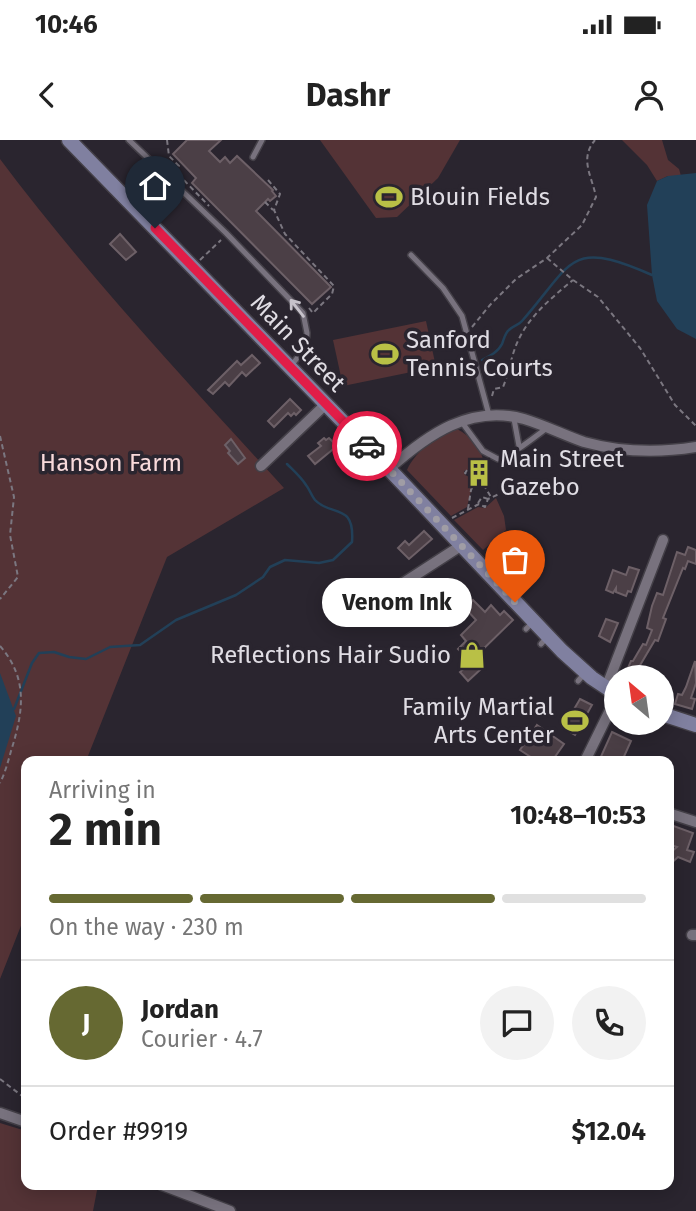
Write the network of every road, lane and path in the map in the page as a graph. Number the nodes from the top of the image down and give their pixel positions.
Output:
1 (69, 140) edge
2 (129, 140) edge
3 (167, 140) edge
4 (262, 140) edge
5 (595, 140) edge
6 (253, 157) dead end
7 (268, 180) dead end
8 (173, 181) junction
9 (265, 202) dead end
10 (213, 209) dead end
11 (274, 210) junction
12 (139, 213) junction
13 (227, 234) junction
14 (411, 255) dead end
15 (547, 258) junction
16 (193, 267) junction
17 (573, 280) junction
18 (304, 303) dead end
19 (467, 334) junction
20 (290, 367) junction
21 (326, 404) junction
22 (485, 404) junction
23 (489, 415) junction
24 (514, 417) junction
25 (461, 421) junction
26 (696, 426) edge
27 (547, 428) junction
28 (0, 436) edge
29 (519, 446) junction
30 (696, 447) edge
31 (261, 466) dead end
32 (390, 469) junction
33 (475, 469) dead end
34 (476, 479) junction
35 (499, 494) dead end
36 (490, 499) junction
37 (478, 505) junction
38 (467, 510) junction
39 (444, 526) junction
40 (663, 540) dead end
41 (462, 545) junction
42 (391, 591) dead end
43 (0, 599) edge
44 (0, 646) edge
45 (622, 665) edge
46 (604, 688) edge
47 (674, 718) edge
48 (604, 723) edge
49 (696, 725) edge
50 (588, 756) edge
51 (0, 783) edge
52 (674, 815) edge
53 (696, 822) edge
54 (0, 1079) edge
55 (21, 1095) edge
56 (0, 1113) edge
57 (21, 1120) edge
58 (176, 1190) edge
59 (230, 1211) edge

1 - 12 main road, Main Street
2 - 8 lane
3 - 10 path
4 - 6 lane
5 - 15 path
7 - 11 path
8 - 12 lane
8 - 13 lane
9 - 11 path
11 - 18 path
12 - 16 main road, Main Street
13 - 16 path
20 -> 13 lane
14 - 19 lane
15 - 17 path
15 - 19 path
16 - 20 main road, Main Street
17 - 22 path
17 - 26 path
19 - 22 lane
20 - 21 main road, Main Street
21 - 31 street
21 - 32 main road, Main Street
22 - 23 lane
23 - 24 street
23 - 25 street
24 - 27 street
24 - 29 lane
25 - 29 lane
25 - 32 street
27 - 29 lane
27 - 30 street
28 - 43 path
32 - 39 main road, Main Street
33 - 34 path
34 - 36 path
34 - 38 path
35 - 36 path
36 - 37 path
36 - 37 path
37 - 38 path
38 - 39 path
39 - 41 main road, Main Street
40 - 45 street
41 - 42 street
41 - 46 main road, Main Street
44 - 51 path
47 - 49 main road
48 - 50 street
52 - 53 street
54 - 55 path
56 - 57 street
58 - 59 street

